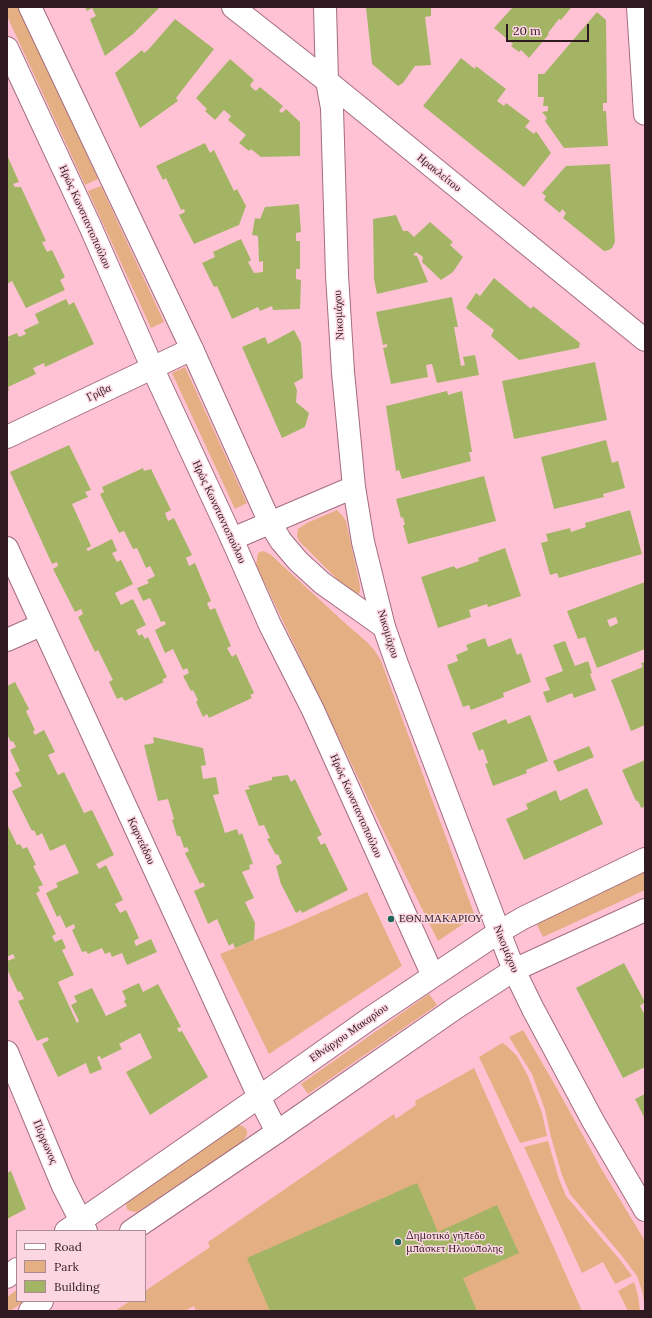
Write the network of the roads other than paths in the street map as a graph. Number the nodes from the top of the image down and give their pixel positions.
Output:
1 (30, 7) edge
2 (233, 7) edge
3 (325, 7) edge
4 (638, 7) edge
5 (7, 48) edge
6 (327, 81) junction
7 (645, 114) edge
8 (645, 340) edge
9 (192, 349) junction
10 (152, 367) junction
11 (7, 437) edge
12 (354, 487) junction
13 (270, 523) junction
14 (232, 539) junction
15 (7, 548) edge
16 (41, 625) junction
17 (384, 627) junction
18 (7, 640) edge
19 (645, 859) edge
20 (645, 910) edge
21 (499, 932) junction
22 (514, 970) junction
23 (433, 976) junction
24 (7, 1052) edge
25 (259, 1097) junction
26 (277, 1132) junction
27 (645, 1210) edge
28 (77, 1227) edge
29 (132, 1230) edge
30 (16, 1270) edge
31 (7, 1277) edge
32 (41, 1302) edge
33 (30, 1311) edge

1 - 9 street
2 - 6 street, Ηρακλείτου
3 - 6 street, Νικομάχου
4 - 7 street
5 - 10 street, Ηρώς Κωνσταντοπούλου
6 - 8 street, Ηρακλείτου
6 - 12 street, Νικομάχου
9 - 10 street, Γρίβα
9 - 13 street
10 - 11 street, Γρίβα
10 - 14 street, Ηρώς Κωνσταντοπούλου
12 - 13 street
12 - 17 street, Νικομάχου
13 - 14 street
13 - 17 street
14 - 23 street, Ηρώς Κωνσταντοπούλου
15 - 16 street, Καρνεάδου
16 - 18 street
16 - 25 street, Καρνεάδου
17 - 21 street, Νικομάχου
19 - 21 street, Εθνάρχου Μακαρίου
20 - 22 street
21 - 22 street, Νικομάχου
21 - 23 street, Εθνάρχου Μακαρίου
22 - 26 street
22 - 27 street, Νικομάχου
23 - 25 street, Εθνάρχου Μακαρίου
24 - 28 street, Πύρρωνος
25 - 26 street, Καρνεάδου
25 - 28 street, Εθνάρχου Μακαρίου
26 - 29 street
30 - 31 street
32 - 33 street

